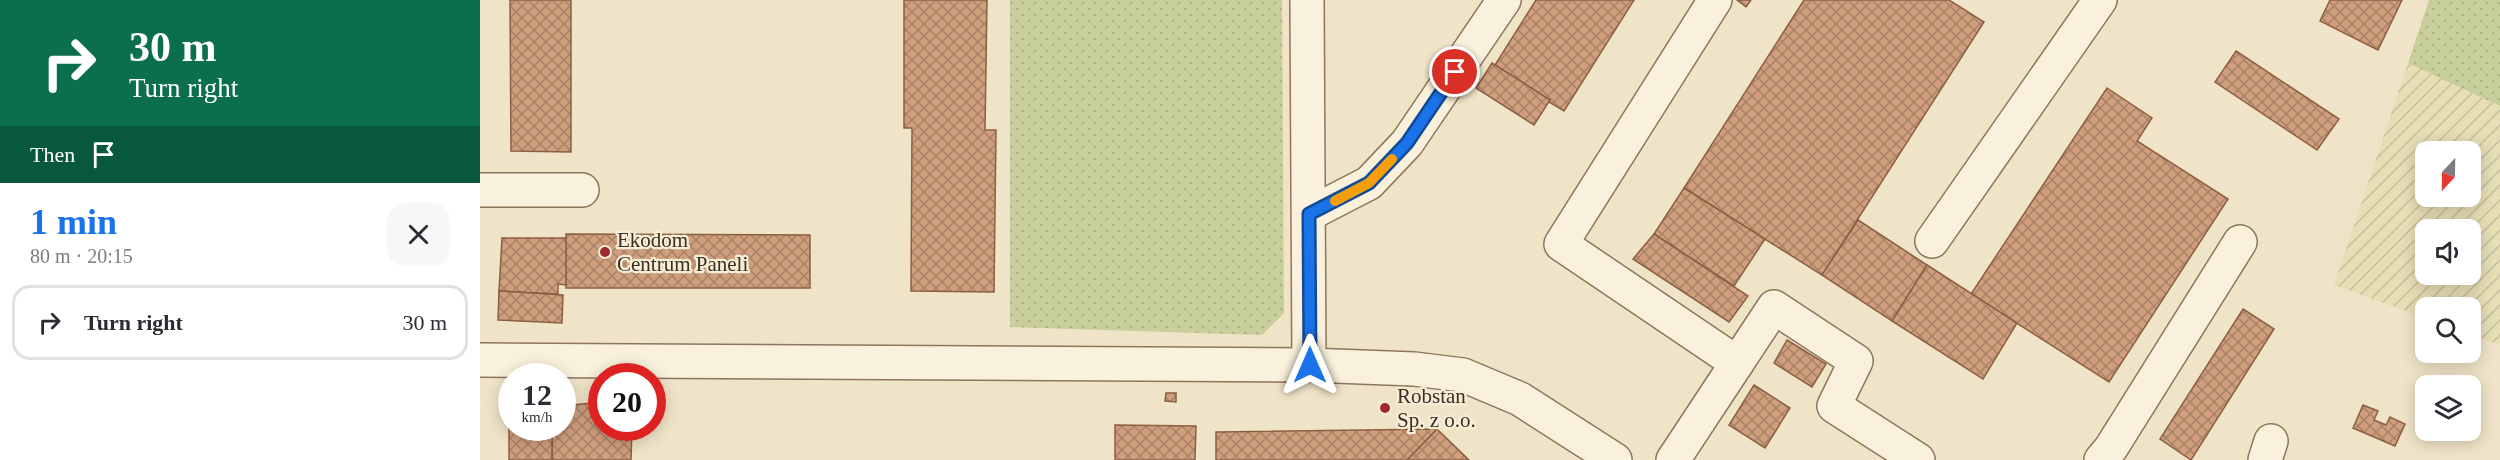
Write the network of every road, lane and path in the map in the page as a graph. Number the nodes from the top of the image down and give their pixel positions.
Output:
1 (1307, 0) edge
2 (1504, 0) edge
3 (1714, 0) edge
4 (2100, 0) edge
5 (480, 190) edge
6 (582, 190) dead end
7 (1309, 214) junction
8 (1932, 241) dead end
9 (2240, 242) dead end
10 (480, 360) edge
11 (1737, 363) junction
12 (1310, 365) junction
13 (1615, 460) edge
14 (1673, 460) edge
15 (1918, 460) edge
16 (2101, 460) edge

1 - 7 lane
2 - 7 lane
3 - 11 lane
4 - 8 lane
5 - 6 lane
7 - 12 lane
9 - 16 lane
10 - 12 lane
11 - 14 lane
11 - 15 lane
12 - 13 lane

